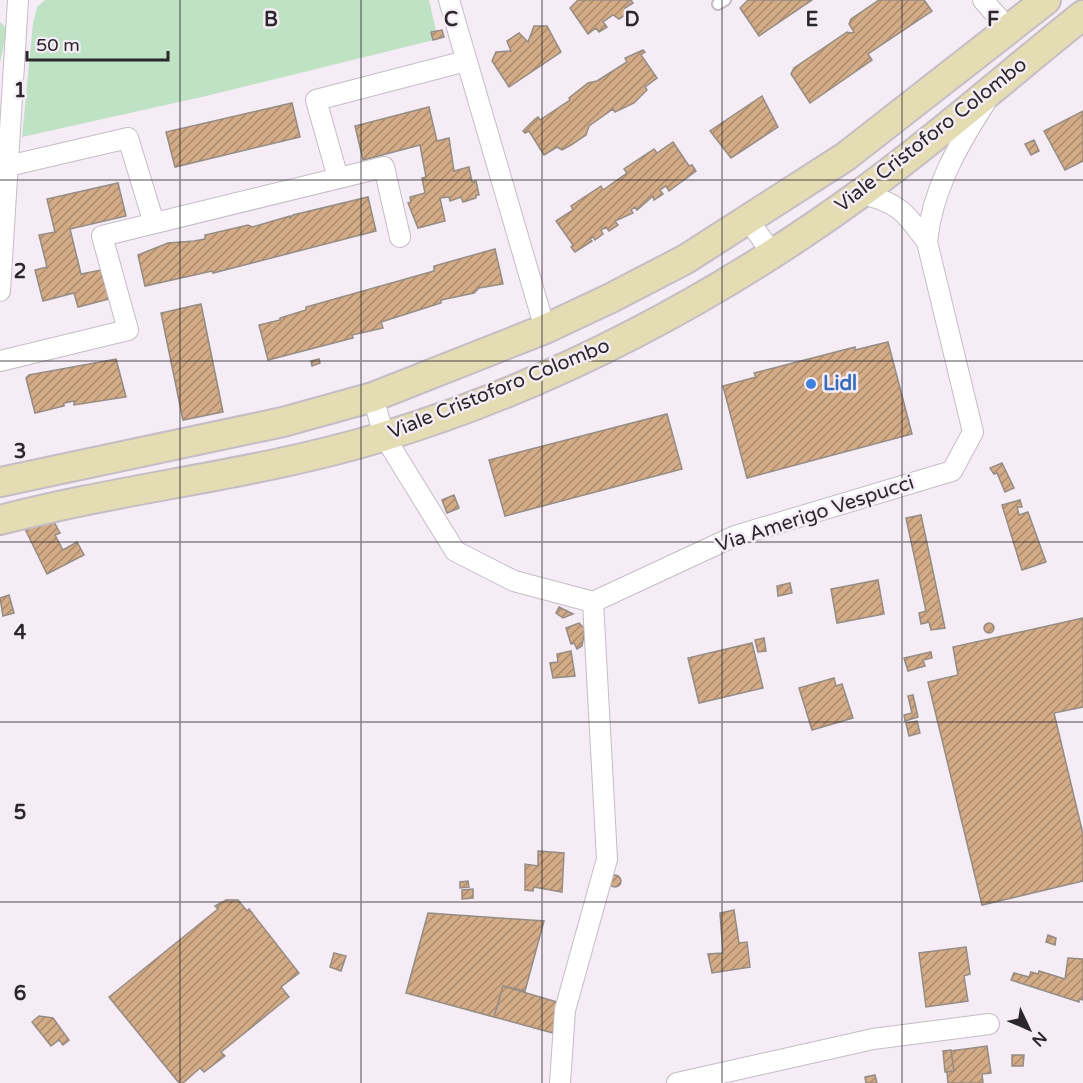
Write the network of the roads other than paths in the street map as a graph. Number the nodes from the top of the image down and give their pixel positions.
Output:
1 (18, 0) edge
2 (449, 0) edge
3 (982, 0) edge
4 (1046, 0) edge
5 (1083, 15) edge
6 (1009, 30) junction
7 (466, 61) junction
8 (995, 86) junction
9 (5, 154) edge
10 (338, 178) junction
11 (861, 194) junction
12 (749, 221) junction
13 (154, 224) junction
14 (400, 237) dead end
15 (2, 240) edge
16 (927, 242) junction
17 (772, 253) junction
18 (0, 291) edge
19 (545, 329) junction
20 (0, 360) edge
21 (373, 397) junction
22 (384, 436) junction
23 (0, 482) edge
24 (0, 520) edge
25 (593, 602) junction
26 (988, 1024) dead end
27 (560, 1083) edge
28 (677, 1083) edge

1 - 9 street
2 - 7 street
3 - 6 street
4 - 6 main road, Viale Cristoforo Colombo
5 - 8 main road, Viale Cristoforo Colombo
6 - 12 main road, Viale Cristoforo Colombo
7 - 10 street
7 - 19 street
8 - 11 main road, Viale Cristoforo Colombo
8 - 16 street, Via Amerigo Vespucci
9 - 13 street
9 - 15 street
10 - 13 street
10 - 14 street
11 - 16 street, Via Amerigo Vespucci
11 - 17 main road, Viale Cristoforo Colombo
12 - 17 street
12 - 19 main road, Viale Cristoforo Colombo
13 - 20 street
15 - 18 street
16 - 25 street, Via Amerigo Vespucci
17 - 22 main road, Viale Cristoforo Colombo
19 - 21 main road, Viale Cristoforo Colombo
21 - 22 street
21 - 23 main road, Viale Cristoforo Colombo
22 - 24 main road, Viale Cristoforo Colombo
22 - 25 street
25 - 27 street
26 - 28 street

